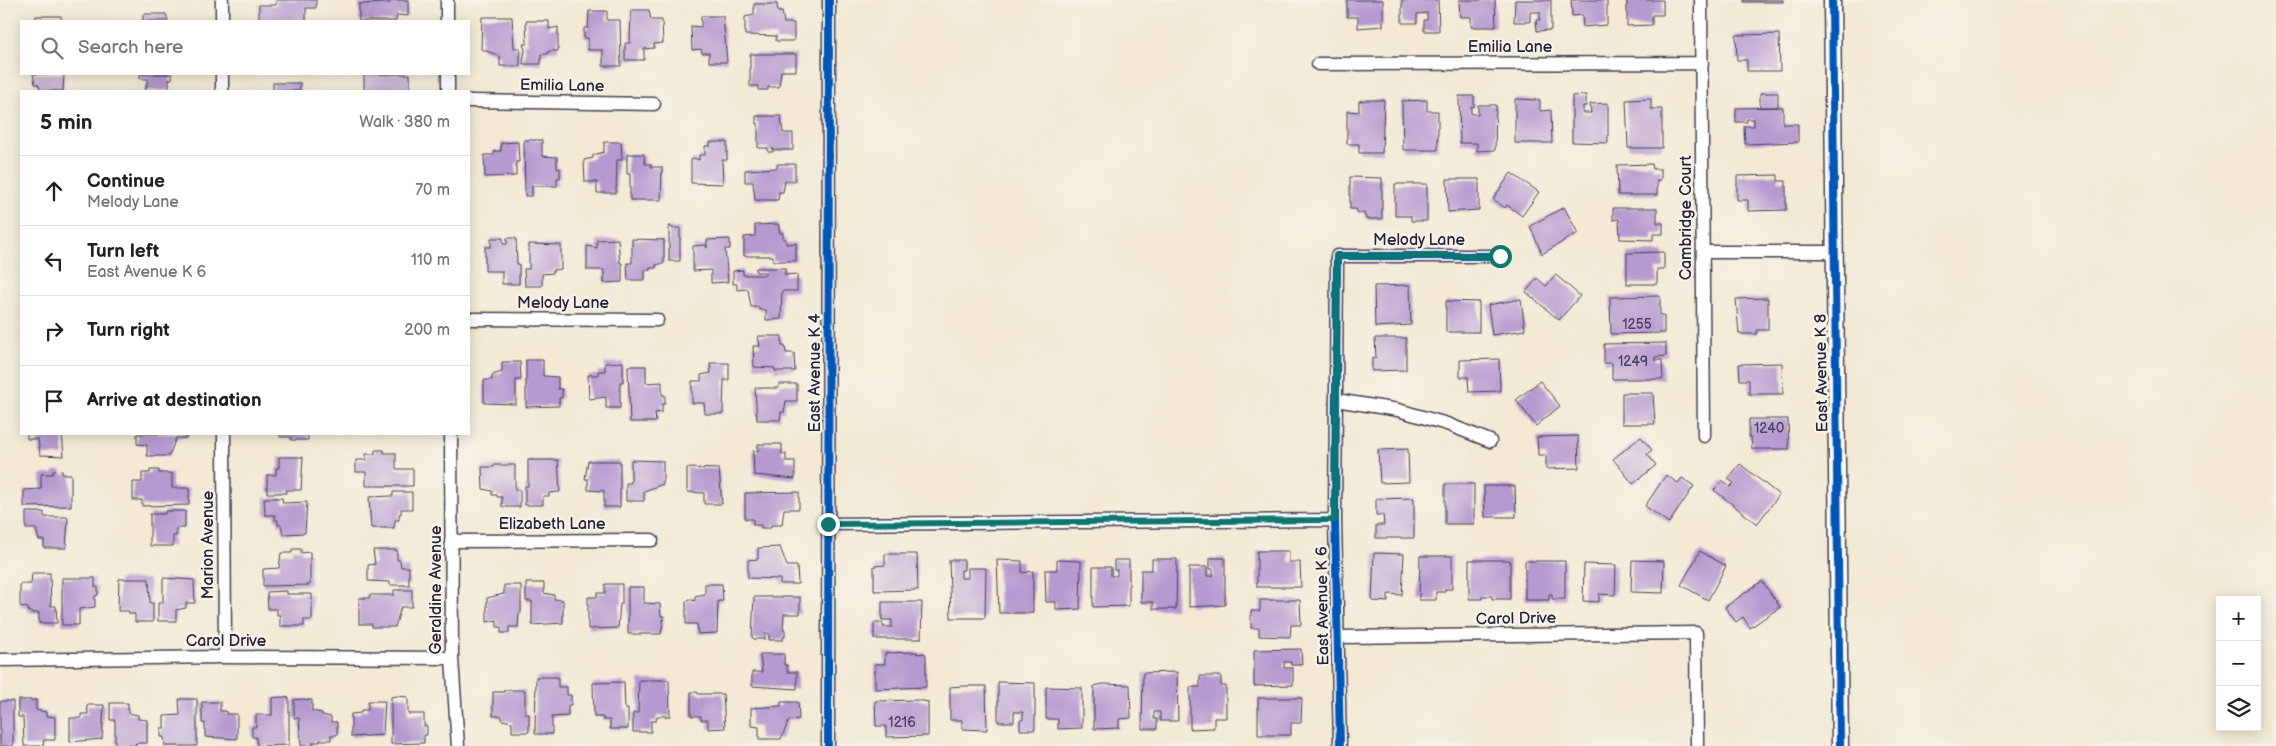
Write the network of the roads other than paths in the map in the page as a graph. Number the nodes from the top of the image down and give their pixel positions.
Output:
1 (222, 0) edge
2 (447, 0) edge
3 (829, 0) edge
4 (1701, 0) edge
5 (1832, 0) edge
6 (222, 20) edge
7 (447, 20) edge
8 (1702, 63) junction
9 (1318, 64) dead end
10 (222, 75) edge
11 (448, 75) edge
12 (222, 90) edge
13 (448, 90) edge
14 (470, 101) edge
15 (654, 104) dead end
16 (1703, 252) junction
17 (1834, 252) junction
18 (1337, 256) joint
19 (1500, 256) dead end
20 (470, 319) edge
21 (657, 320) dead end
22 (1336, 400) junction
23 (224, 435) edge
24 (451, 435) edge
25 (1704, 436) dead end
26 (1490, 441) dead end
27 (1335, 520) junction
28 (828, 524) junction
29 (652, 540) dead end
30 (452, 541) junction
31 (1338, 637) junction
32 (224, 657) junction
33 (452, 658) junction
34 (0, 660) edge
35 (458, 746) edge
36 (828, 746) edge
37 (1340, 746) edge
38 (1697, 746) edge
39 (1840, 746) edge

1 - 6 street
2 - 7 street
3 - 28 street, East Avenue K 4
4 - 8 street, Cambridge Court
5 - 17 street, East Avenue K 8
8 - 9 street, Emilia Lane
8 - 16 street, Cambridge Court
10 - 12 street
11 - 13 street
14 - 15 street, Emilia Lane
16 - 17 street
16 - 25 street, Cambridge Court
17 - 39 street, East Avenue K 8
18 - 19 street, Melody Lane
18 - 22 street, East Avenue K 6
20 - 21 street, Melody Lane
22 - 26 street
22 - 27 street, East Avenue K 6
23 - 32 street, Marion Avenue
24 - 30 street, Geraldine Avenue
27 - 28 street
27 - 31 street, East Avenue K 6
28 - 36 street, East Avenue K 4
29 - 30 street, Elizabeth Lane
30 - 33 street, Geraldine Avenue
31 - 37 street, East Avenue K 6
31 - 38 street, Carol Drive
32 - 33 street, Carol Drive
32 - 34 street, Carol Drive
33 - 35 street, Geraldine Avenue

